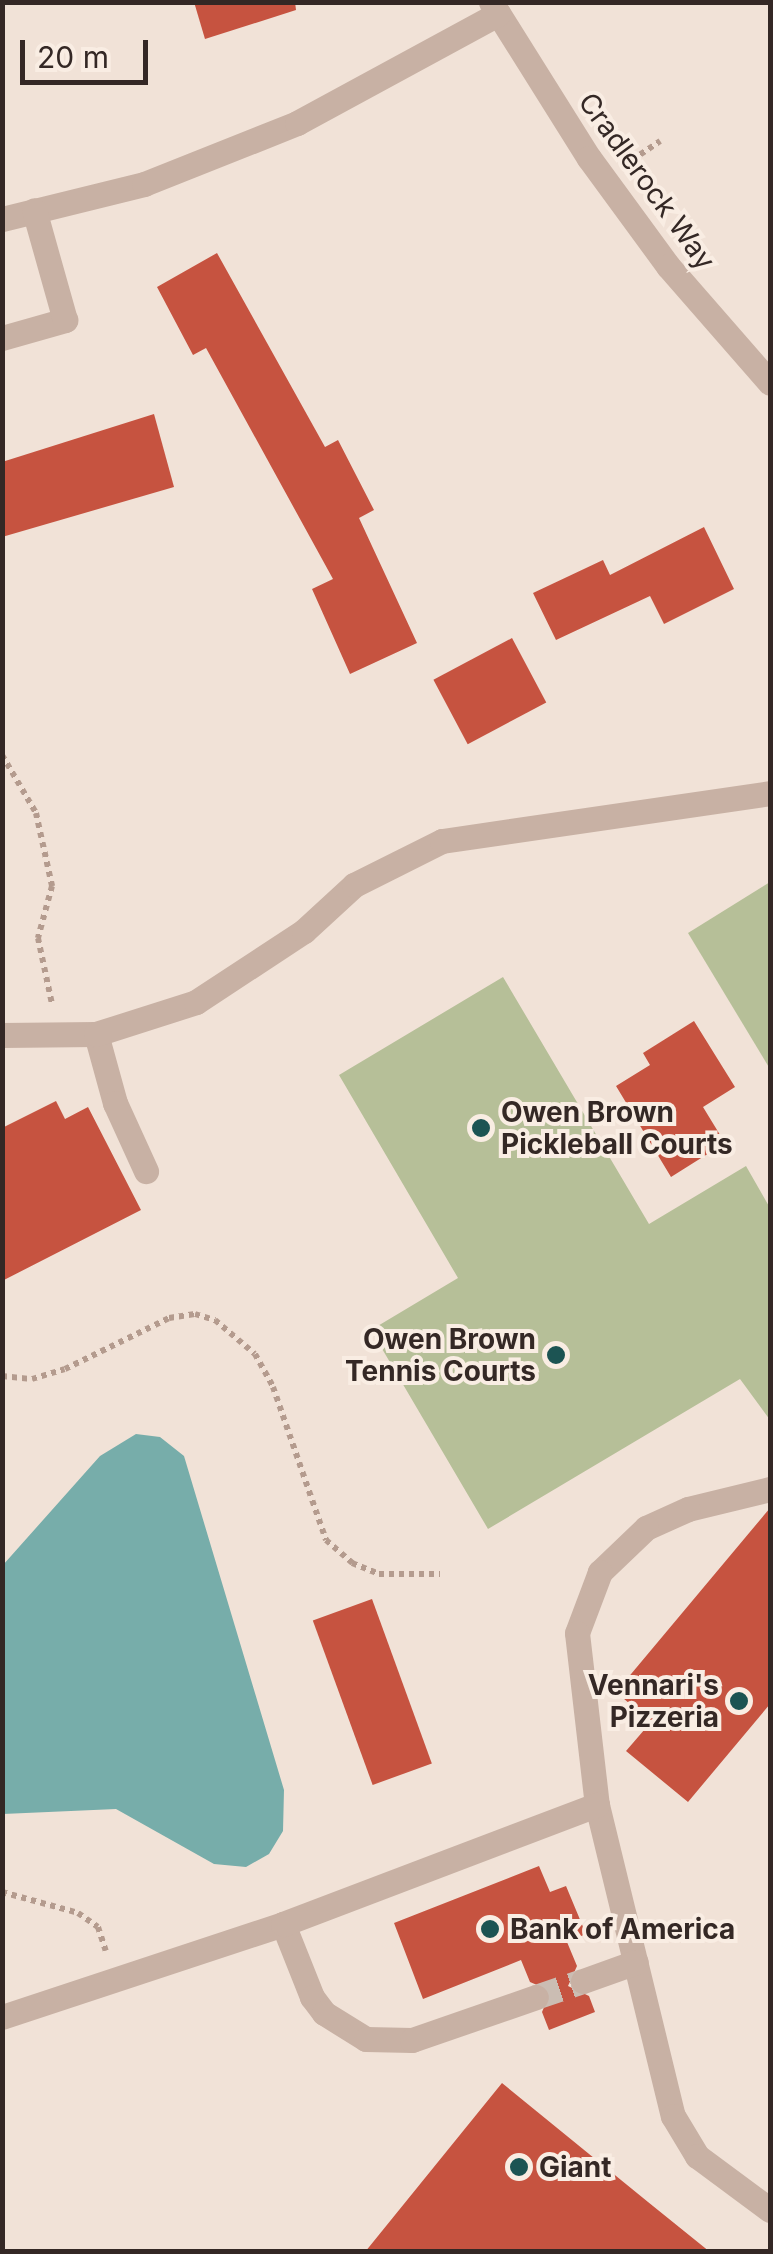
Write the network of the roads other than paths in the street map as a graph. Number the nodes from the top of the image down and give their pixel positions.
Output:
1 (494, 8) edge
2 (34, 210) junction
3 (2, 218) edge
4 (2, 338) edge
5 (770, 383) edge
6 (770, 793) edge
7 (96, 1034) junction
8 (2, 1035) edge
9 (146, 1171) dead end
10 (770, 1489) edge
11 (598, 1805) junction
12 (283, 1924) junction
13 (636, 1962) junction
14 (582, 1981) tunnel mouth
15 (536, 1997) tunnel mouth
16 (2, 2017) edge
17 (770, 2210) edge

1 - 2 street
1 - 5 street, Cradlerock Way
2 - 3 street
2 - 4 street
6 - 7 street
7 - 8 street
7 - 9 street
10 - 11 street
11 - 12 street
11 - 13 street
12 - 15 street
12 - 16 street
13 - 14 street
13 - 17 street

